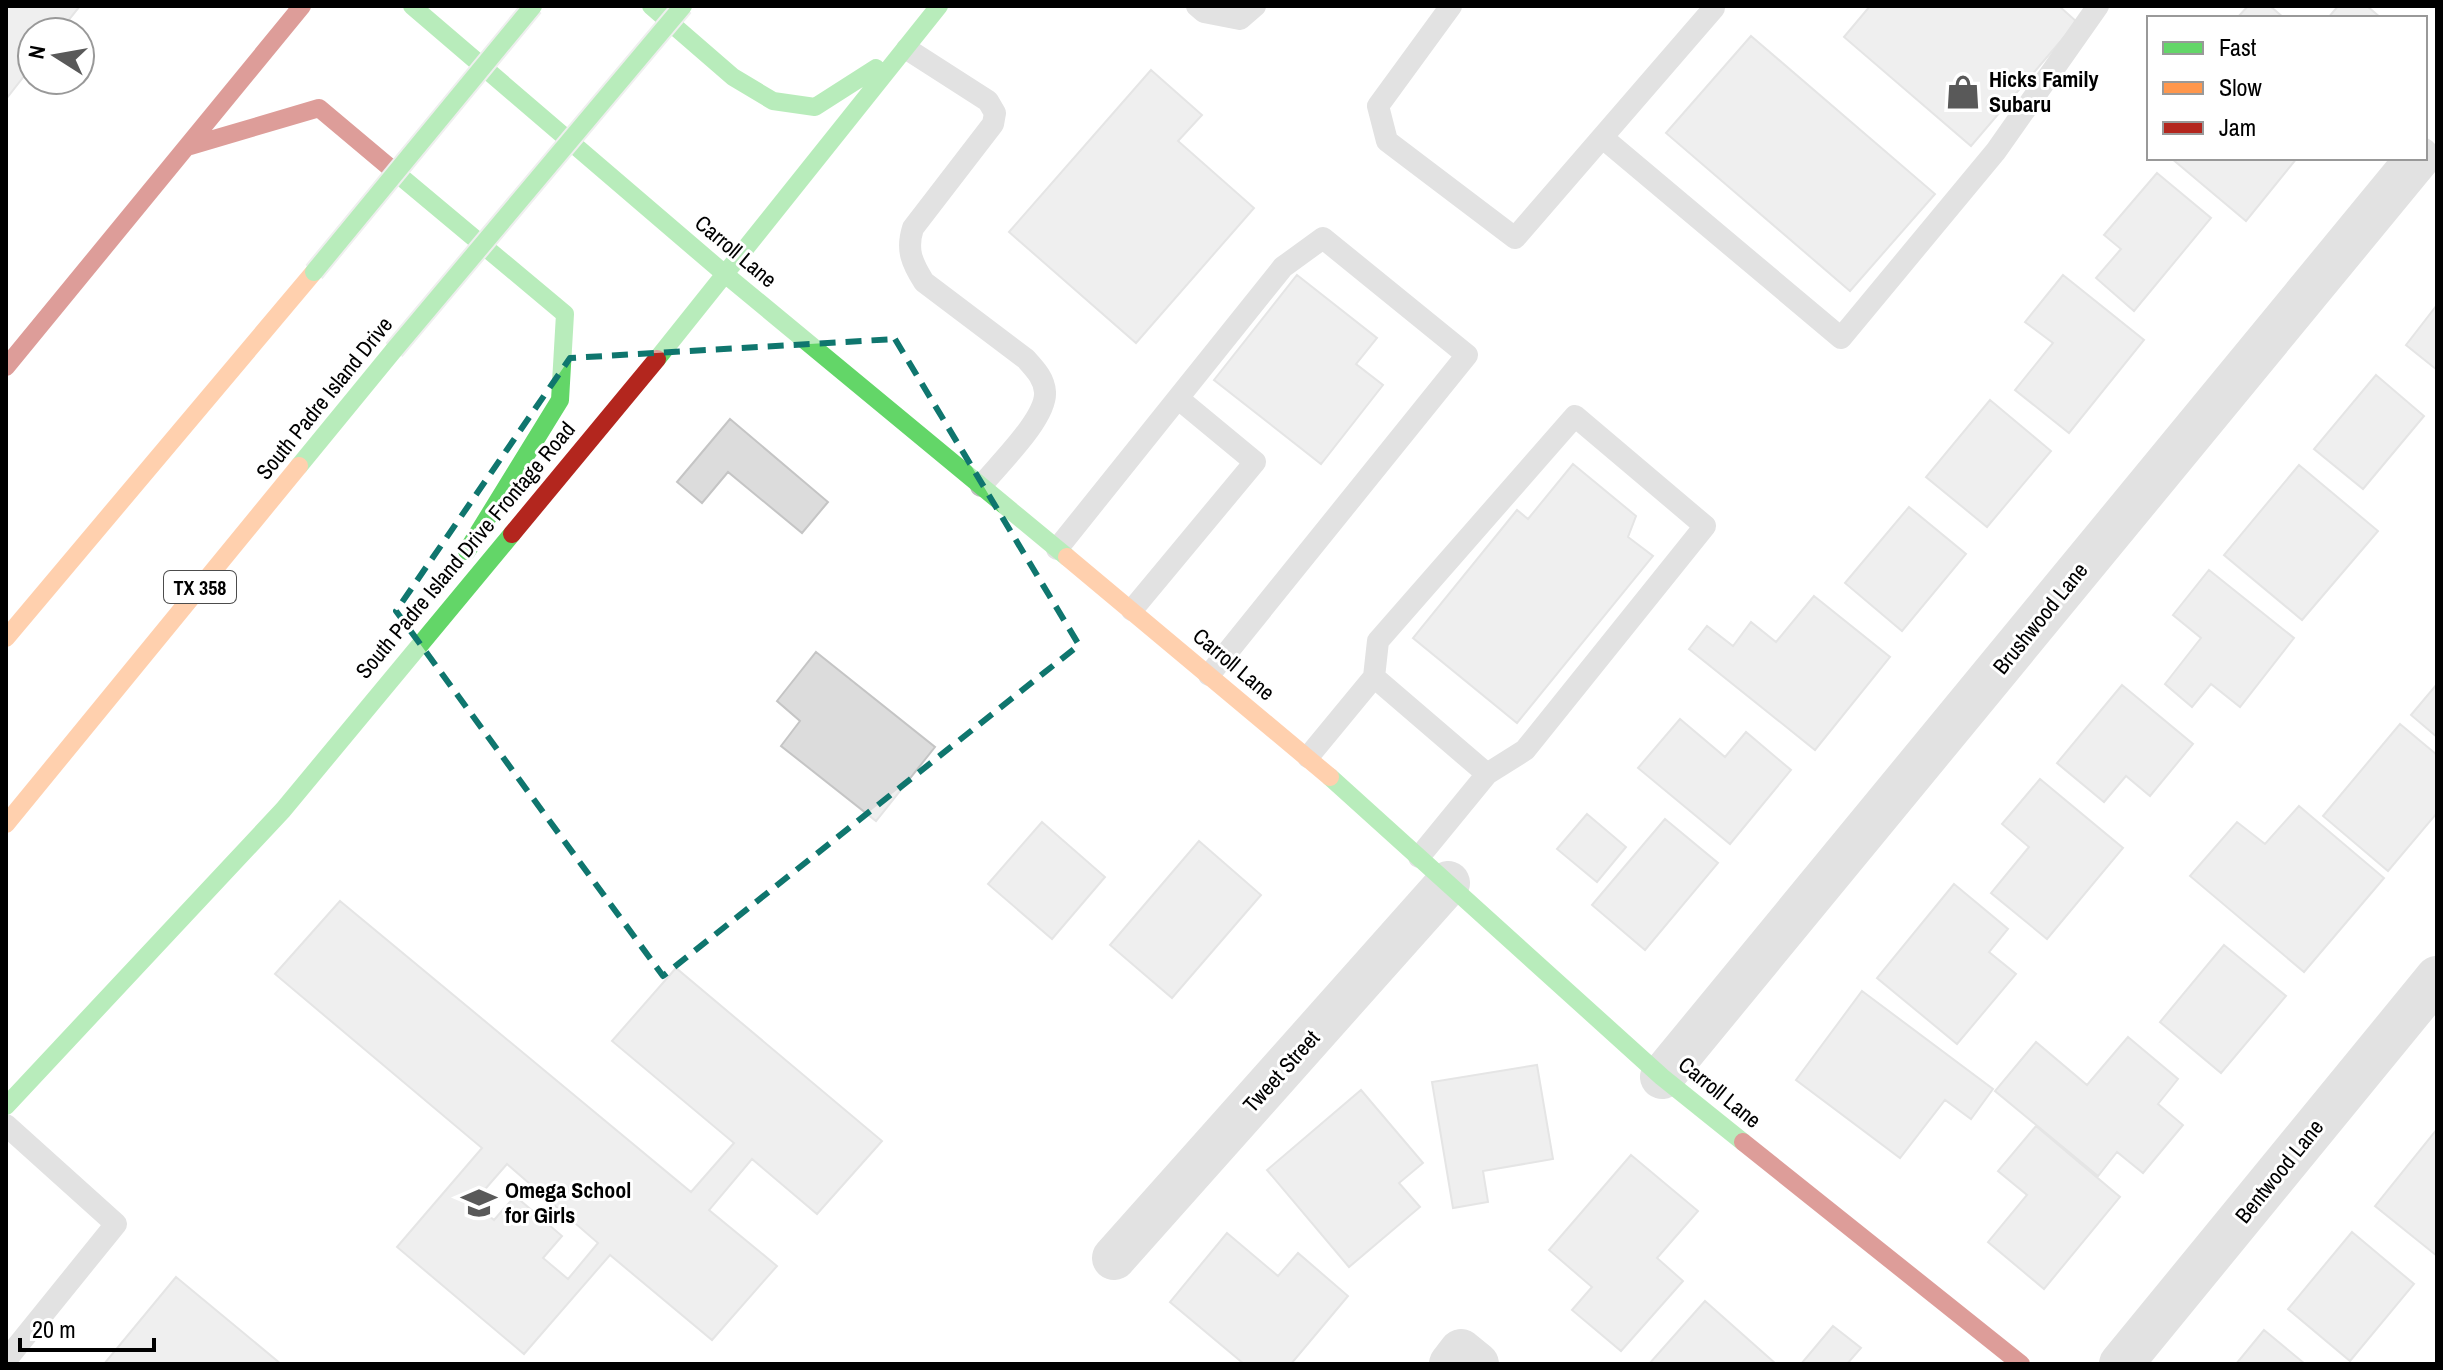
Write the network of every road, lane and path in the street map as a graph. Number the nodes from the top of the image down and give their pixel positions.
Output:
1 (302, 6) edge
2 (412, 6) edge
3 (533, 6) edge
4 (651, 6) edge
5 (683, 6) edge
6 (939, 6) edge
7 (1197, 6) edge
8 (1255, 6) edge
9 (1451, 6) edge
10 (1711, 6) edge
11 (2098, 6) edge
12 (907, 49) junction
13 (1603, 138) junction
14 (190, 146) junction
15 (2416, 160) edge
16 (726, 275) junction
17 (6, 367) edge
18 (1180, 400) junction
19 (981, 486) junction
20 (1057, 549) junction
21 (1132, 610) junction
22 (6, 638) edge
23 (1209, 675) junction
24 (1374, 677) junction
25 (381, 689) junction
26 (1308, 757) junction
27 (1487, 774) junction
28 (6, 824) edge
29 (1434, 870) junction
30 (2437, 978) edge
31 (1662, 1077) junction
32 (6, 1106) edge
33 (6, 1125) edge
34 (1114, 1258) dead end
35 (6, 1360) edge
36 (2021, 1364) edge
37 (2121, 1364) edge

1 - 14 main road
2 - 16 main road, Carroll Lane
3 - 22 main road, bridge
4 - 12 main road
5 - 28 main road, South Padre Island Drive / TX 358, bridge
6 - 12 main road, South Padre Island Drive Frontage Road
7 - 8 lane
9 - 13 lane
10 - 13 lane
11 - 13 lane
12 - 16 main road, South Padre Island Drive Frontage Road
12 - 19 lane
14 - 17 main road
14 - 25 main road
15 - 31 street, Brushwood Lane
16 - 19 main road, Carroll Lane
16 - 25 main road, South Padre Island Drive Frontage Road
18 - 20 lane
18 - 21 lane
18 - 23 lane
19 - 20 main road, Carroll Lane
20 - 21 main road, Carroll Lane
21 - 23 main road, Carroll Lane
23 - 26 main road, Carroll Lane
24 - 26 lane
24 - 27 lane
24 - 27 lane
25 - 32 main road, South Padre Island Drive Frontage Road
26 - 29 main road, Carroll Lane
27 - 29 lane
29 - 31 main road, Carroll Lane
29 - 34 street, Tweet Street
30 - 37 street, Bentwood Lane
31 - 36 main road, Carroll Lane
33 - 35 lane

